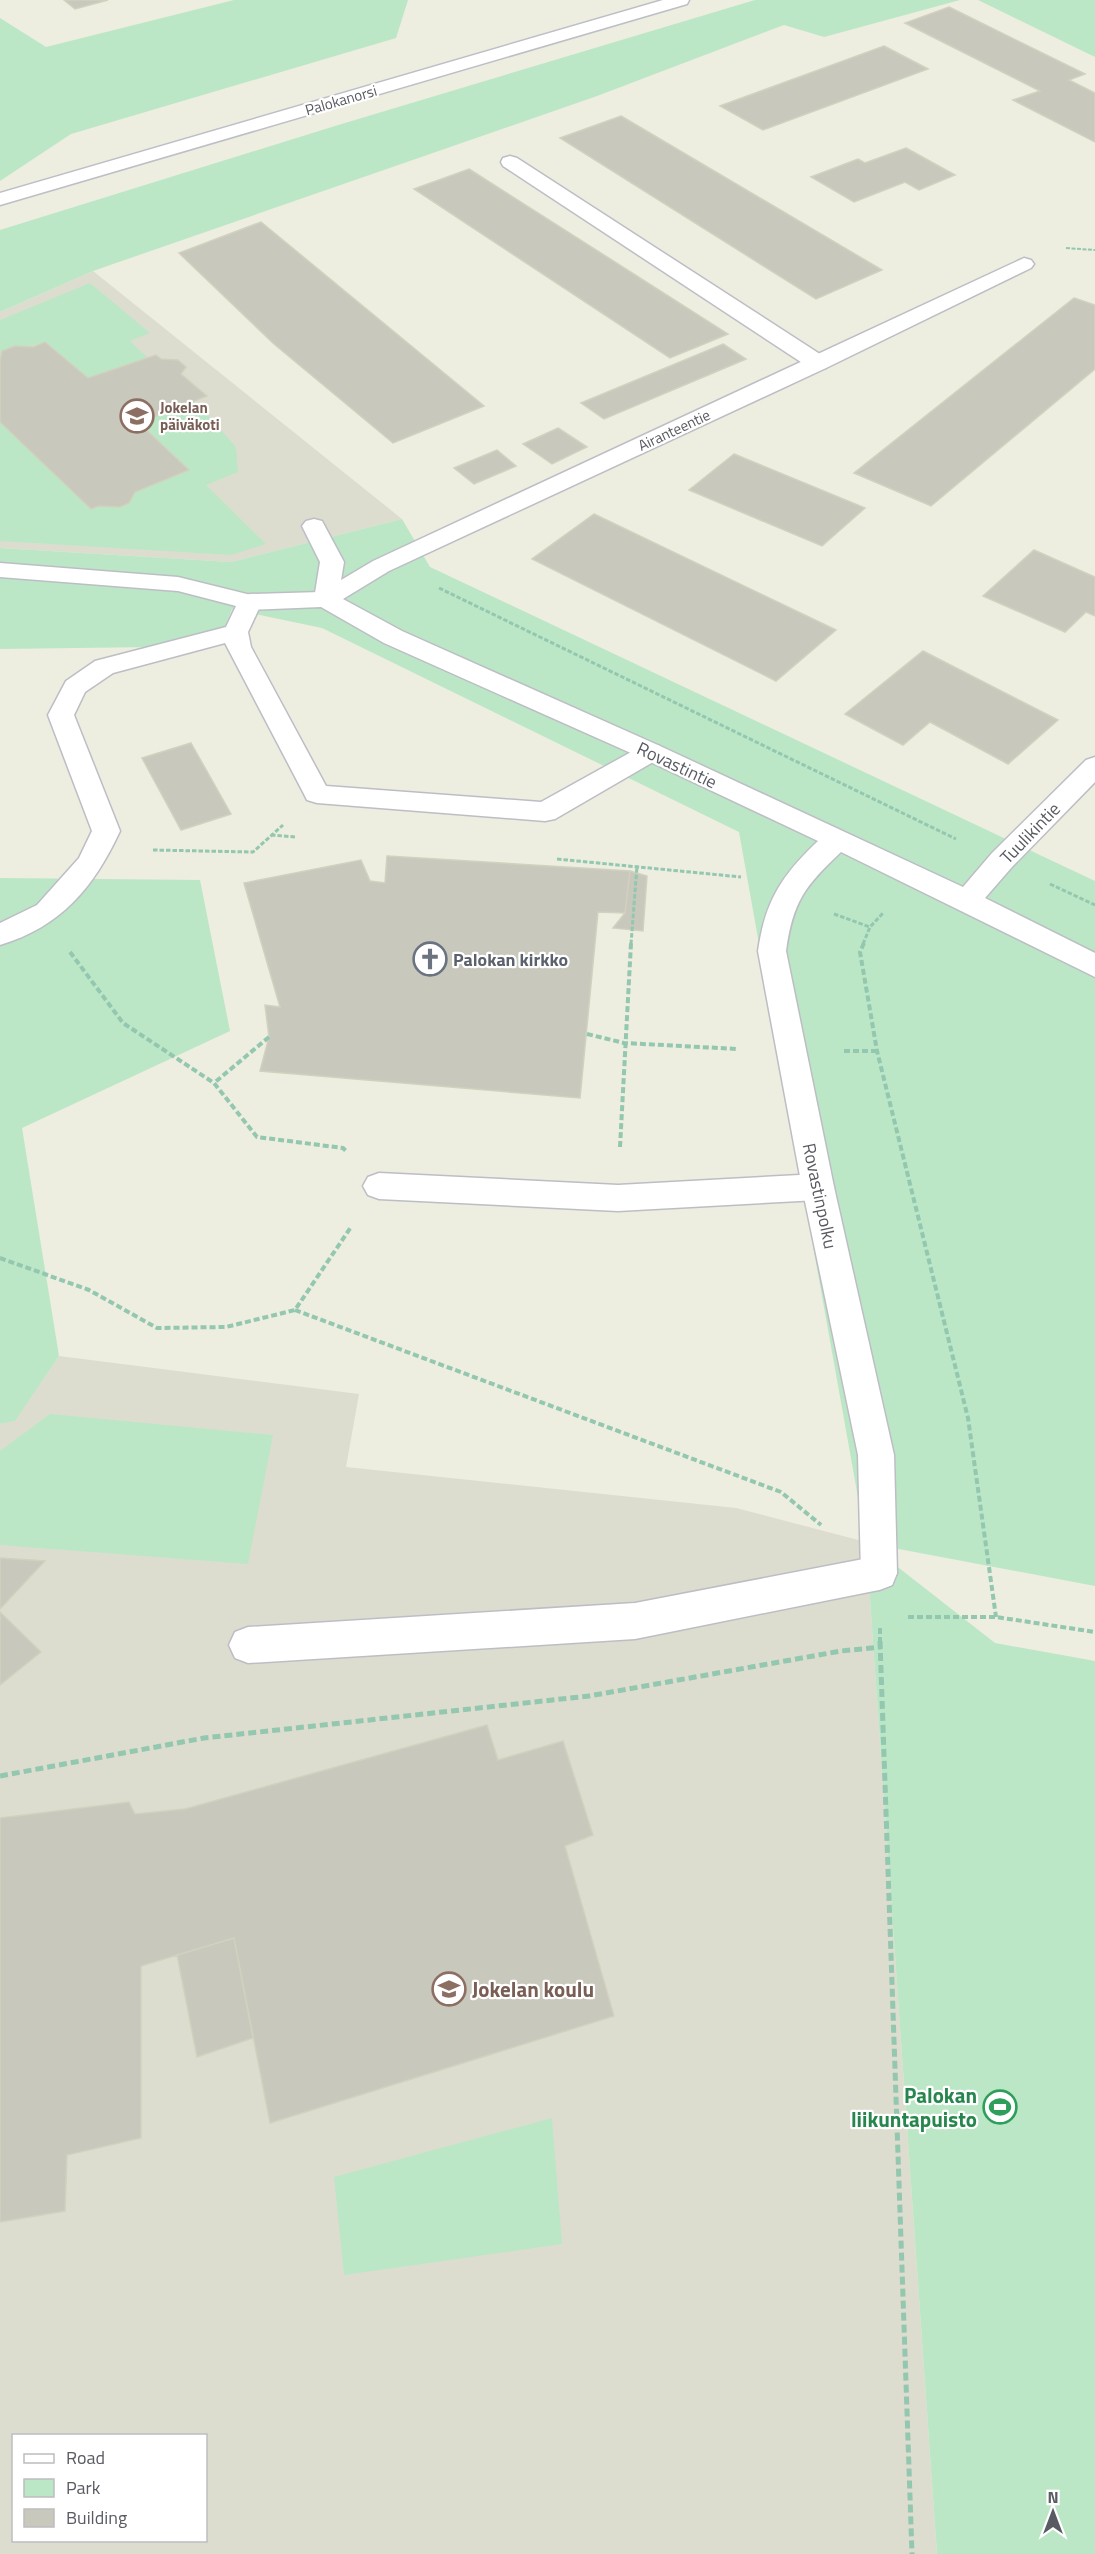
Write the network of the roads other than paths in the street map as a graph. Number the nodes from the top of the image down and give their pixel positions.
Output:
1 (681, 0) edge
2 (510, 162) dead end
3 (0, 199) edge
4 (1024, 264) dead end
5 (818, 363) junction
6 (315, 526) dead end
7 (0, 570) edge
8 (326, 599) junction
9 (250, 602) junction
10 (236, 632) junction
11 (651, 752) junction
12 (1095, 766) edge
13 (836, 840) junction
14 (966, 902) junction
15 (0, 935) edge
16 (1095, 966) edge
17 (379, 1186) road end
18 (818, 1187) junction
19 (248, 1645) dead end

1 - 3 street, Palokanorsi
2 - 5 street
4 - 5 street, Airanteentie
5 - 8 street, Airanteentie
6 - 8 street
7 - 9 street
8 - 9 street
8 - 11 street, Rovastintie
9 - 10 street
10 - 11 street
10 - 15 street
11 - 13 street, Rovastintie
12 - 14 street, Tuulikintie
13 - 14 street, Rovastintie
13 - 18 street, Rovastinpolku
14 - 16 street, Rovastintie
17 - 18 street
18 - 19 street, Rovastinpolku

